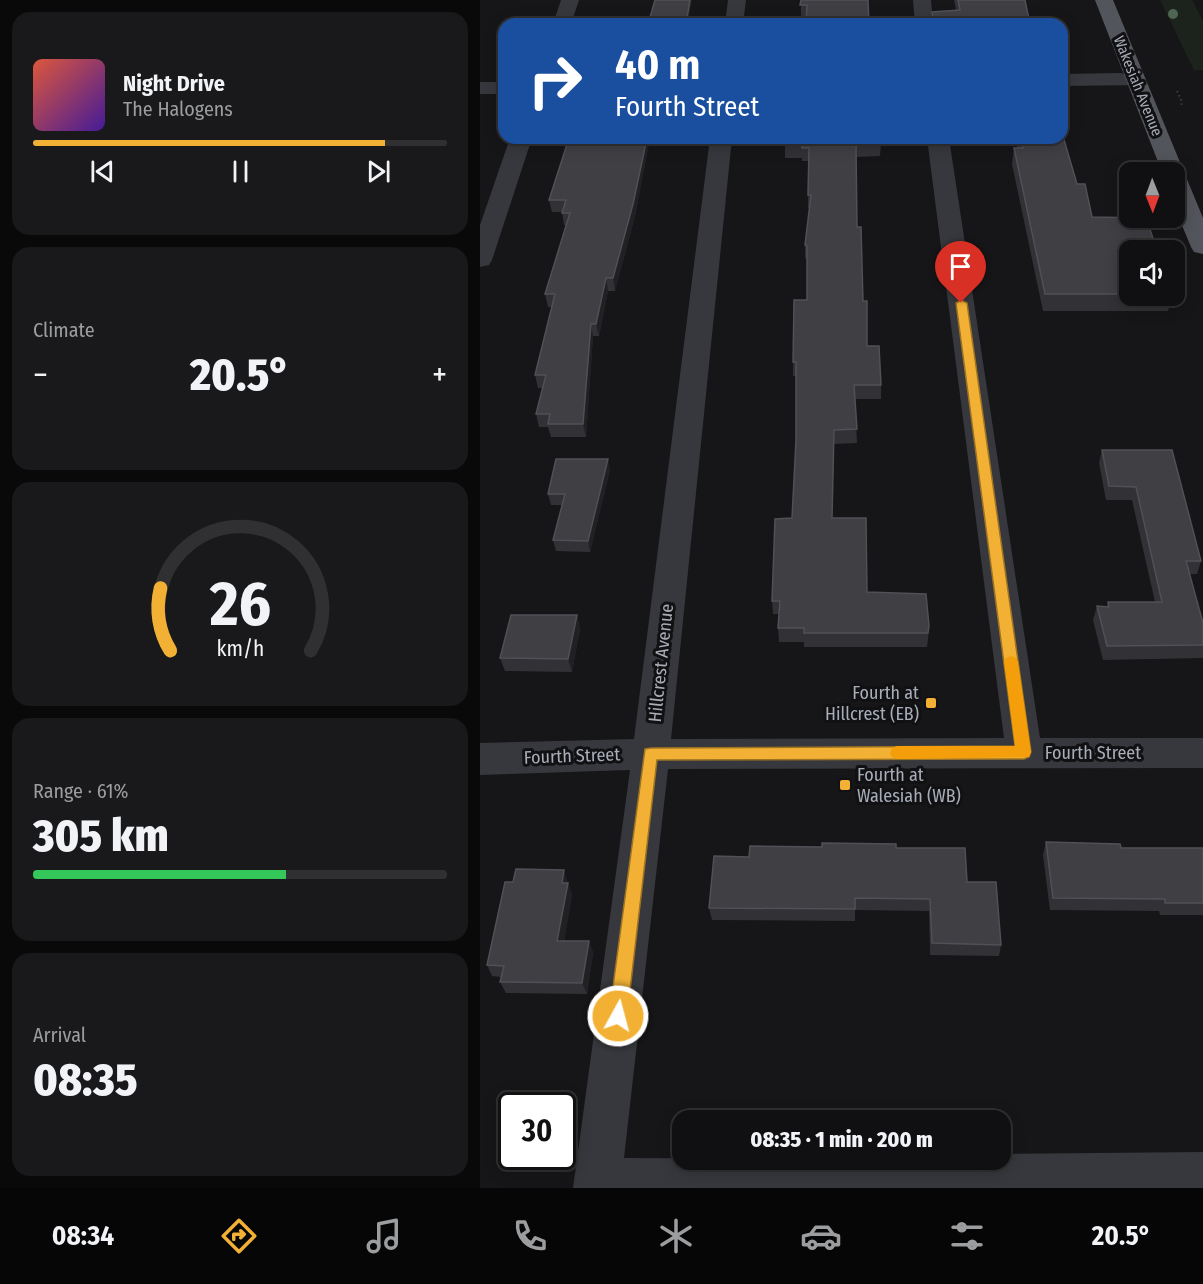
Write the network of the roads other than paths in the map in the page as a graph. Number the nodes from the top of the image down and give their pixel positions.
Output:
1 (570, 0) edge
2 (738, 0) edge
3 (922, 0) edge
4 (1104, 0) edge
5 (564, 18) edge
6 (735, 18) edge
7 (924, 18) edge
8 (1068, 80) edge
9 (1135, 81) junction
10 (480, 88) edge
11 (498, 88) edge
12 (520, 144) edge
13 (720, 144) edge
14 (939, 144) edge
15 (1169, 162) edge
16 (1185, 202) edge
17 (1203, 247) edge
18 (480, 260) edge
19 (1024, 752) junction
20 (1203, 753) edge
21 (651, 754) junction
22 (480, 759) edge
23 (1203, 1176) edge
24 (1079, 1182) edge
25 (597, 1185) edge

1 - 5 street
2 - 6 street
3 - 7 street
4 - 9 main road, Wakesiah Avenue
8 - 9 street
9 - 15 main road, Wakesiah Avenue
10 - 11 street
12 - 18 street
13 - 21 street, Hillcrest Avenue
14 - 19 street
16 - 17 main road, Wakesiah Avenue
19 - 20 street, Fourth Street
19 - 21 street, Fourth Street
21 - 22 street, Fourth Street
21 - 25 street, Hillcrest Avenue
23 - 24 street
24 - 25 street

